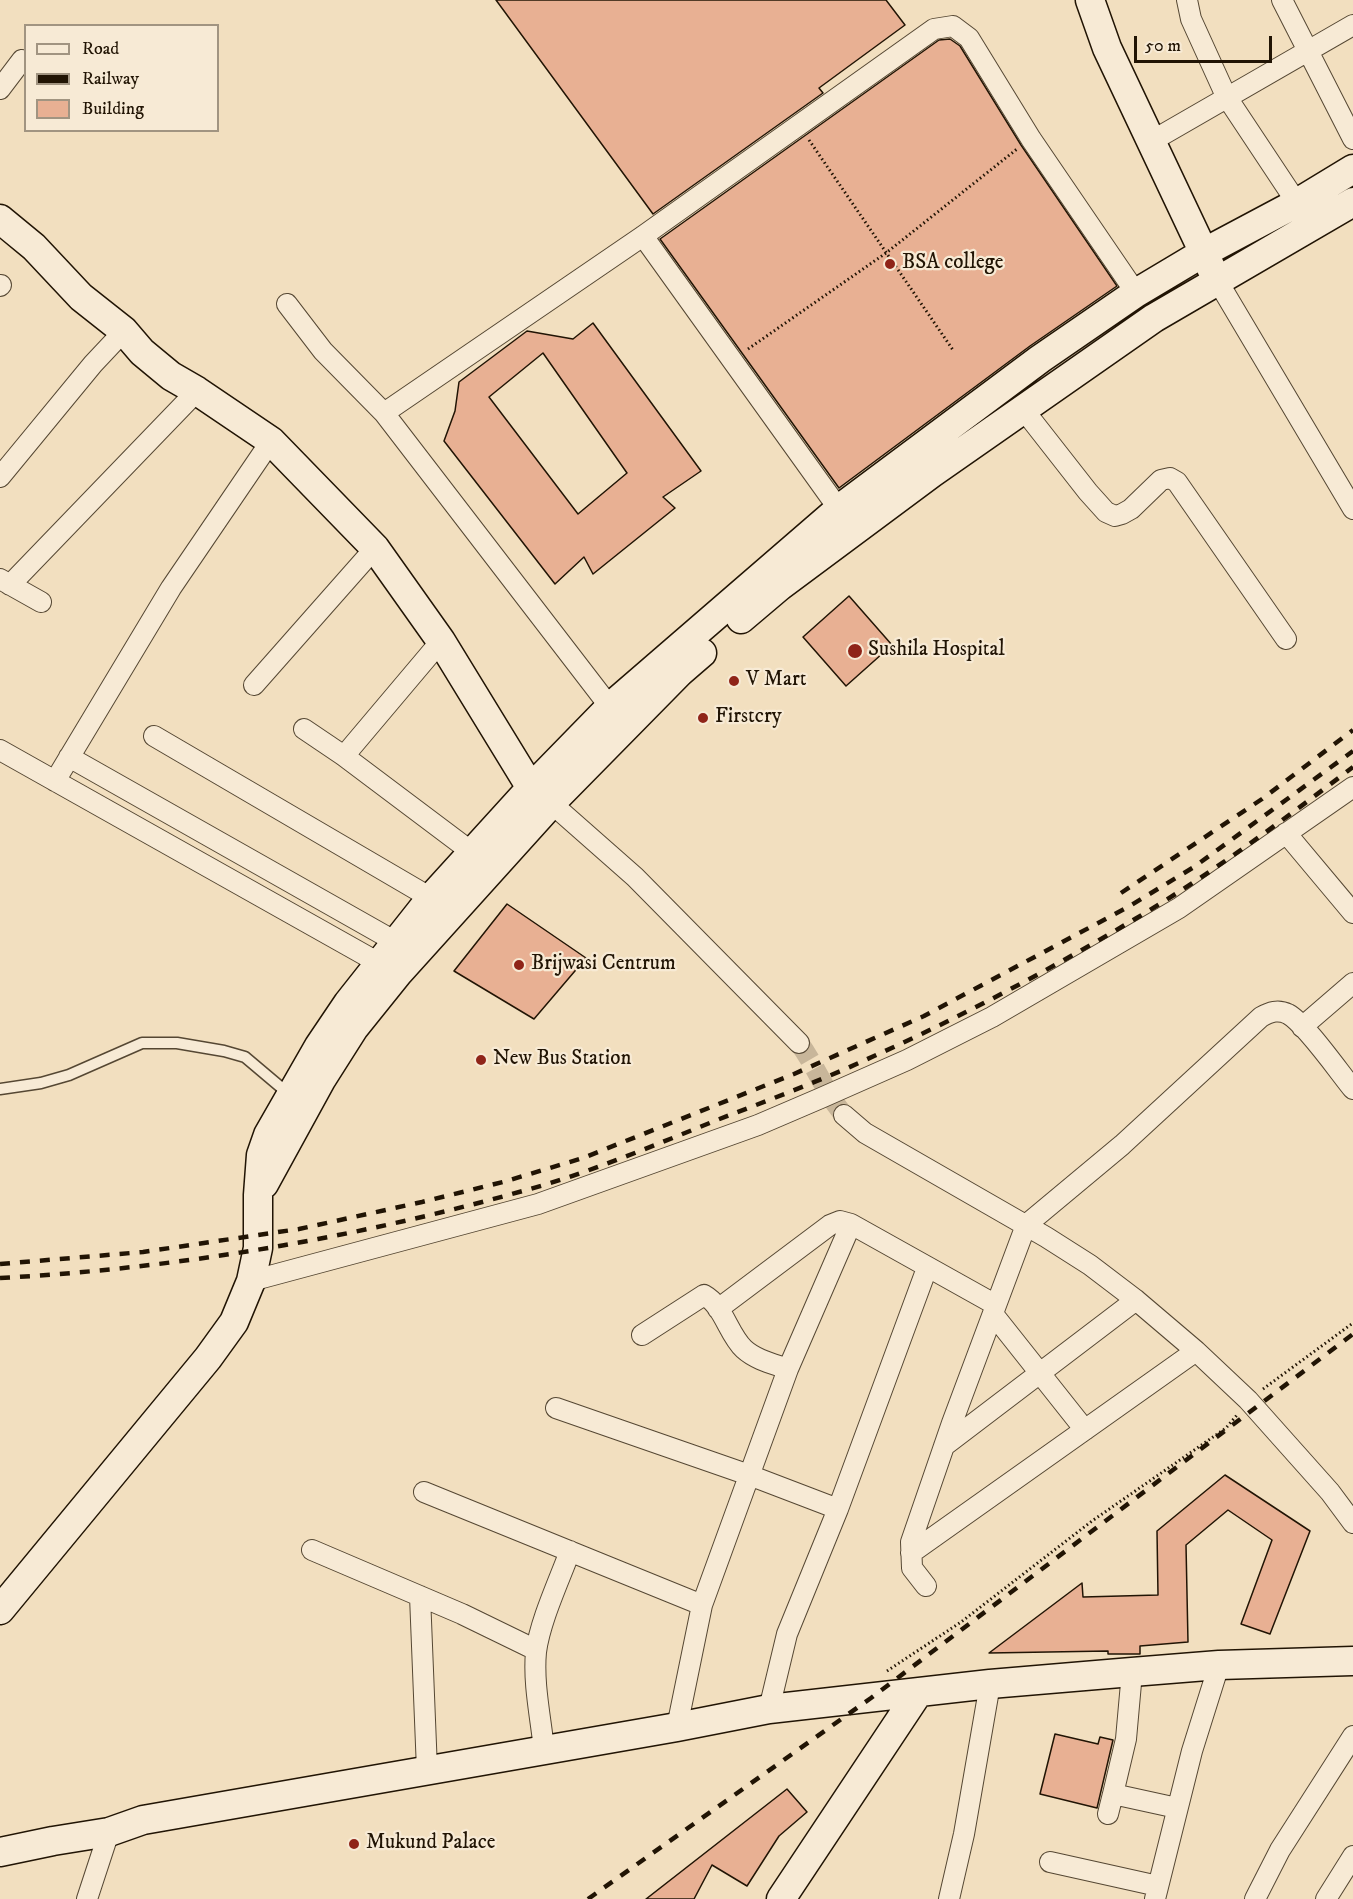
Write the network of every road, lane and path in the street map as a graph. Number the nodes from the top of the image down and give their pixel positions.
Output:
1 (1090, 0) edge
2 (1187, 0) edge
3 (1282, 0) edge
4 (1353, 25) edge
5 (1309, 51) junction
6 (22, 60) dead end
7 (0, 89) edge
8 (1226, 96) junction
9 (800, 126) junction
10 (1031, 139) junction
11 (1353, 139) edge
12 (1150, 142) junction
13 (1353, 169) edge
14 (1353, 202) edge
15 (1298, 203) junction
16 (0, 219) edge
17 (643, 236) junction
18 (885, 253) junction
19 (1203, 254) junction
20 (1217, 280) junction
21 (1137, 293) junction
22 (287, 304) dead end
23 (124, 331) junction
24 (953, 350) dead end
25 (733, 359) junction
26 (197, 391) junction
27 (1023, 410) junction
28 (384, 413) junction
29 (271, 441) junction
30 (0, 477) edge
31 (1353, 509) edge
32 (847, 520) junction
33 (375, 548) junction
34 (5, 582) edge
35 (41, 602) dead end
36 (1287, 639) dead end
37 (441, 641) junction
38 (254, 685) dead end
39 (610, 707) junction
40 (304, 729) dead end
41 (154, 736) dead end
42 (0, 750) edge
43 (344, 756) junction
44 (69, 757) junction
45 (55, 781) junction
46 (1353, 788) edge
47 (542, 795) junction
48 (1287, 833) junction
49 (473, 853) junction
50 (431, 898) junction
51 (1353, 913) edge
52 (396, 942) junction
53 (387, 970) junction
54 (1353, 984) edge
55 (1302, 1027) junction
56 (799, 1043) tunnel mouth
57 (0, 1089) edge
58 (1353, 1089) edge
59 (290, 1096) junction
60 (844, 1115) tunnel mouth
61 (258, 1195) junction
62 (851, 1224) junction
63 (1026, 1225) junction
64 (927, 1268) junction
65 (252, 1281) junction
66 (1136, 1300) junction
67 (718, 1309) junction
68 (994, 1310) junction
69 (1353, 1323) edge
70 (642, 1335) dead end
71 (1196, 1351) junction
72 (788, 1369) junction
73 (1040, 1373) junction
74 (1248, 1400) junction
75 (556, 1408) dead end
76 (1085, 1430) junction
77 (944, 1446) junction
78 (749, 1475) junction
79 (424, 1492) dead end
80 (838, 1509) junction
81 (1353, 1523) edge
82 (312, 1550) dead end
83 (570, 1551) junction
84 (911, 1553) junction
85 (926, 1586) dead end
86 (420, 1596) junction
87 (2, 1604) edge
88 (702, 1605) junction
89 (536, 1650) junction
90 (1353, 1661) edge
91 (1219, 1665) junction
92 (1132, 1672) junction
93 (882, 1675) dead end
94 (990, 1684) junction
95 (918, 1693) junction
96 (769, 1709) junction
97 (677, 1727) junction
98 (1353, 1736) edge
99 (544, 1750) junction
100 (427, 1770) junction
101 (1113, 1794) junction
102 (1177, 1808) junction
103 (1108, 1814) dead end
104 (109, 1832) junction
105 (0, 1852) edge
106 (1353, 1856) edge
107 (1050, 1862) dead end
108 (1157, 1893) edge
109 (87, 1899) edge
110 (781, 1899) edge
111 (950, 1899) edge
112 (1255, 1899) edge
113 (1326, 1899) edge

1 - 12 main road
2 - 8 street
3 - 5 street
4 - 5 street
5 - 8 street
5 - 11 street
6 - 7 street
8 - 12 street
8 - 15 street
9 - 10 street
9 - 17 street
9 - 18 path
10 - 18 path
10 - 21 street
12 - 19 main road
13 - 15 main road
14 - 20 main road
15 - 19 main road
16 - 23 main road
17 - 25 street
17 - 28 street
18 - 24 path
18 - 25 path
19 - 20 main road
19 - 21 main road
20 - 27 main road
20 - 31 street
21 - 32 main road
22 - 28 street
23 - 26 main road
23 - 30 street
25 - 32 street
26 - 29 main road
26 - 34 street
27 - 32 main road
27 - 36 street
28 - 39 street
29 - 33 main road
29 - 44 street
32 - 39 main road
32 - 47 main road
33 - 37 main road
33 - 38 street
34 - 35 street
37 - 43 street
37 - 47 main road
39 - 47 main road
40 - 43 street
41 - 50 street
42 - 45 street
43 - 49 street
44 - 45 street
44 - 52 street
45 - 53 street
46 - 48 street
47 - 49 main road
47 - 53 main road
47 - 56 street
48 - 51 street
48 - 65 street
49 - 50 main road
50 - 52 main road
52 - 53 main road
53 - 59 main road
53 - 61 main road
54 - 55 street
55 - 58 street
55 - 63 street
57 - 59 lane
59 - 61 main road
60 - 63 street
61 - 65 main road
62 - 64 street
62 - 67 street
62 - 72 street
63 - 66 street
63 - 68 street
64 - 68 street
64 - 80 street
65 - 87 main road
66 - 71 street
66 - 73 street
67 - 70 street
67 - 72 street
68 - 73 street
68 - 77 street
69 - 74 path
71 - 74 street
71 - 76 street
72 - 78 street
73 - 76 street
73 - 77 street
74 - 81 street
74 - 93 path
75 - 78 street
76 - 84 street
77 - 84 street
78 - 80 street
78 - 88 street
79 - 83 street
80 - 96 street
82 - 86 street
83 - 88 street
83 - 89 street
84 - 85 street
86 - 89 street
86 - 100 street
88 - 97 street
89 - 99 street
90 - 91 main road
91 - 92 main road
91 - 102 street
92 - 94 main road
92 - 101 street
94 - 95 main road
94 - 111 street
95 - 96 main road
95 - 110 main road
96 - 97 main road
97 - 99 main road
98 - 112 street
99 - 100 main road
100 - 104 main road
101 - 102 street
101 - 103 street
102 - 108 street
104 - 105 main road
104 - 109 street
106 - 113 street
107 - 108 street

